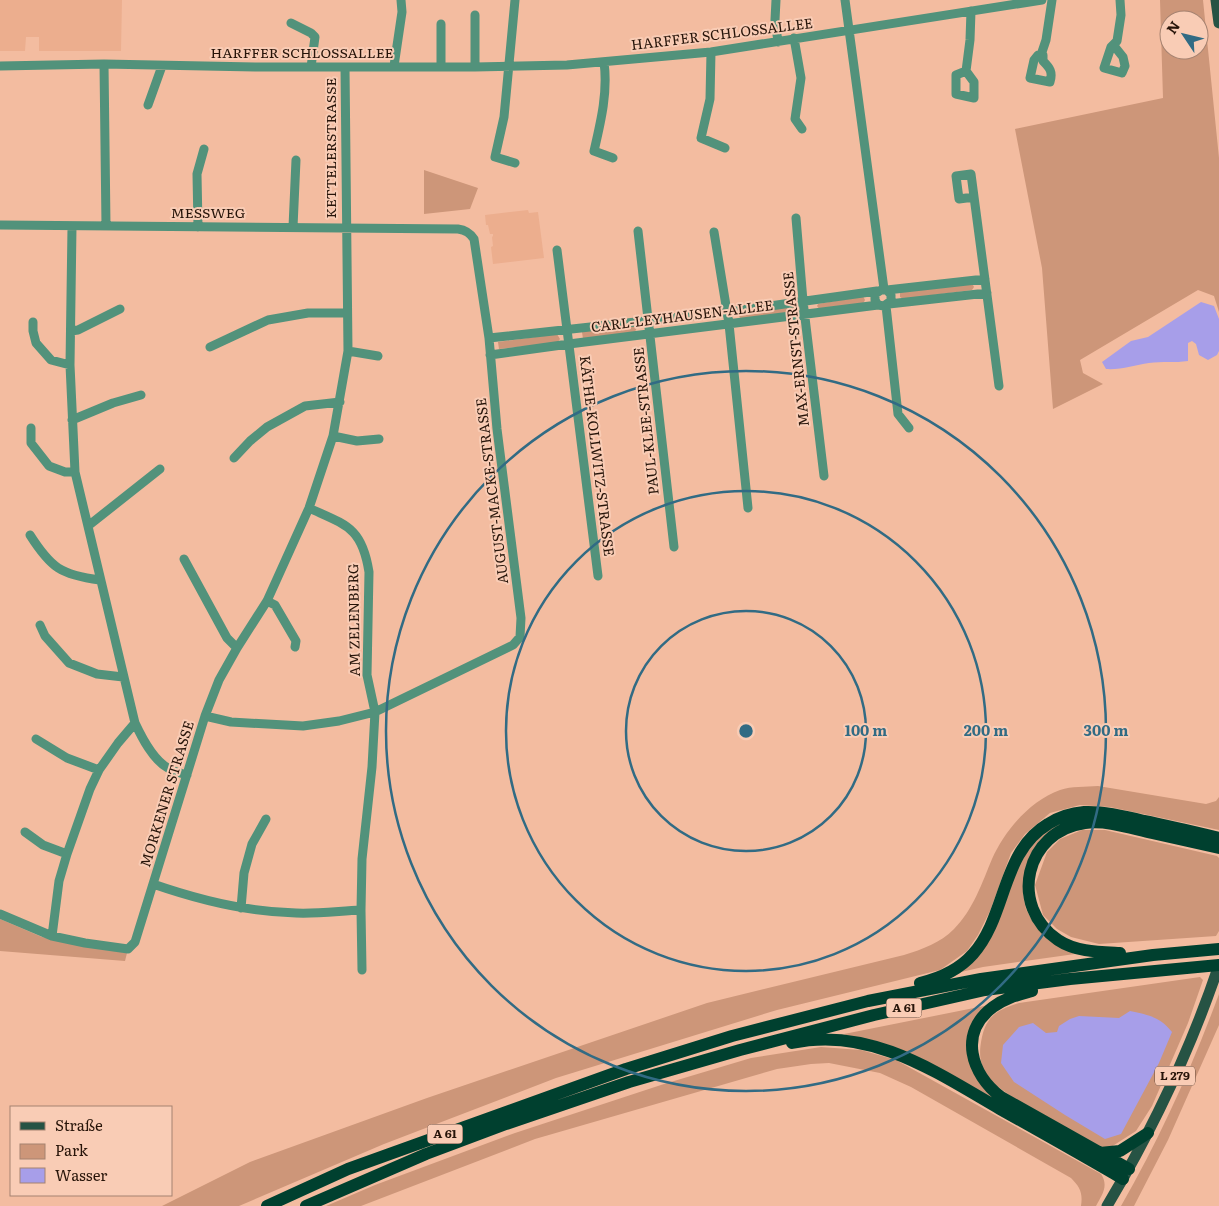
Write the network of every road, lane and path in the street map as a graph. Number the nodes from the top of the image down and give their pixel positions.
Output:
1 (401, 0) edge
2 (515, 0) edge
3 (776, 0) edge
4 (845, 0) edge
5 (1042, 0) edge
6 (1052, 0) edge
7 (1120, 0) edge
8 (1216, 0) edge
9 (992, 4) edge
10 (971, 11) junction
11 (475, 15) dead end
12 (291, 23) dead end
13 (1219, 23) edge
14 (441, 24) dead end
15 (848, 31) junction
16 (794, 38) junction
17 (778, 42) junction
18 (1111, 47) dead end
19 (711, 52) junction
20 (1041, 55) dead end
21 (604, 62) junction
22 (104, 64) junction
23 (0, 66) edge
24 (162, 66) junction
25 (394, 66) junction
26 (509, 66) junction
27 (311, 67) junction
28 (345, 67) junction
29 (441, 67) junction
30 (475, 67) junction
31 (966, 71) dead end
32 (148, 105) dead end
33 (802, 129) dead end
34 (725, 148) dead end
35 (204, 149) dead end
36 (613, 158) dead end
37 (296, 160) dead end
38 (515, 163) dead end
39 (974, 197) dead end
40 (796, 218) dead end
41 (0, 225) edge
42 (106, 226) junction
43 (72, 227) junction
44 (198, 227) junction
45 (293, 227) junction
46 (346, 228) junction
47 (416, 230) joint
48 (638, 231) dead end
49 (714, 232) dead end
50 (557, 250) dead end
51 (985, 279) junction
52 (883, 290) junction
53 (987, 293) junction
54 (803, 302) junction
55 (884, 305) junction
56 (120, 309) dead end
57 (727, 312) junction
58 (348, 313) junction
59 (805, 314) junction
60 (648, 320) junction
61 (33, 322) dead end
62 (729, 324) junction
63 (567, 329) junction
64 (71, 331) junction
65 (650, 334) junction
66 (489, 338) junction
67 (569, 344) junction
68 (210, 347) dead end
69 (348, 351) junction
70 (490, 355) junction
71 (378, 356) dead end
72 (70, 365) junction
73 (999, 386) dead end
74 (141, 395) dead end
75 (340, 402) junction
76 (72, 420) junction
77 (31, 428) dead end
78 (909, 428) dead end
79 (333, 436) junction
80 (379, 439) dead end
81 (234, 458) dead end
82 (160, 469) dead end
83 (75, 472) junction
84 (824, 476) dead end
85 (309, 508) junction
86 (748, 508) dead end
87 (88, 526) junction
88 (30, 535) dead end
89 (674, 547) dead end
90 (184, 559) dead end
91 (598, 576) dead end
92 (100, 580) junction
93 (267, 601) junction
94 (40, 625) dead end
95 (295, 647) dead end
96 (237, 648) junction
97 (123, 677) junction
98 (375, 712) junction
99 (205, 716) junction
100 (135, 723) junction
101 (36, 739) dead end
102 (100, 770) junction
103 (187, 775) junction
104 (266, 819) dead end
105 (25, 832) dead end
106 (1219, 838) edge
107 (1219, 848) edge
108 (67, 854) junction
109 (153, 884) junction
110 (241, 908) junction
111 (361, 910) junction
112 (0, 914) edge
113 (52, 936) junction
114 (1216, 949) edge
115 (1152, 955) junction
116 (1219, 965) edge
117 (362, 970) dead end
118 (1070, 980) junction
119 (868, 1001) junction
120 (740, 1050) junction
121 (1148, 1133) junction
122 (1100, 1153) junction
123 (1126, 1174) junction
124 (267, 1206) edge
125 (306, 1206) edge
126 (1106, 1206) edge

1 - 25 street
2 - 26 street
3 - 17 street
4 - 15 street
5 - 9 street, HARFFER SCHLOSSALLEE
6 - 20 street
7 - 18 street
8 - 13 main road
9 - 10 street, HARFFER SCHLOSSALLEE
10 - 15 street, HARFFER SCHLOSSALLEE
10 - 31 street
11 - 30 street
12 - 27 street
14 - 29 street
15 - 16 street, HARFFER SCHLOSSALLEE
15 - 52 street
16 - 17 street, HARFFER SCHLOSSALLEE
16 - 33 street
17 - 19 street, HARFFER SCHLOSSALLEE
19 - 21 street, HARFFER SCHLOSSALLEE
19 - 34 street
21 - 26 street, HARFFER SCHLOSSALLEE
21 - 36 street
22 - 23 street, HARFFER SCHLOSSALLEE
22 - 24 street, HARFFER SCHLOSSALLEE
22 - 42 street
24 - 27 street, HARFFER SCHLOSSALLEE
24 - 32 street
25 - 28 street, HARFFER SCHLOSSALLEE
25 - 29 street, HARFFER SCHLOSSALLEE
26 - 30 street, HARFFER SCHLOSSALLEE
26 - 38 street
27 - 28 street, HARFFER SCHLOSSALLEE
28 - 46 street, KETTELERSTRASSE
29 - 30 street, HARFFER SCHLOSSALLEE
35 - 44 street
37 - 45 street
39 - 51 street
40 - 54 street, MAX-ERNST-STRASSE
41 - 43 street, MESSWEG
42 - 43 street, MESSWEG
42 - 44 street, MESSWEG
43 - 64 street
44 - 45 street, MESSWEG
45 - 46 street, MESSWEG
46 - 47 street, MESSWEG
46 - 58 street, MORKENER STRASSE
47 - 66 street, AUGUST-MACKE-STRASSE
48 - 60 street, PAUL-KLEE-STRASSE
49 - 57 street
50 - 63 street, KÄTHE-KOLLWITZ-STRASSE
51 - 52 street, CARL-LEYHAUSEN-ALLEE
51 - 53 street
52 - 54 street, CARL-LEYHAUSEN-ALLEE
52 - 55 street
52 - 55 street
53 - 55 street, CARL-LEYHAUSEN-ALLEE
53 - 73 street
54 - 57 street, CARL-LEYHAUSEN-ALLEE
54 - 59 street, MAX-ERNST-STRASSE
55 - 59 street, CARL-LEYHAUSEN-ALLEE
55 - 78 street
56 - 64 street
57 - 60 street, CARL-LEYHAUSEN-ALLEE
57 - 62 street
58 - 68 street
58 - 69 street, MORKENER STRASSE
59 - 62 street, CARL-LEYHAUSEN-ALLEE
59 - 84 street, MAX-ERNST-STRASSE
60 - 63 street, CARL-LEYHAUSEN-ALLEE
60 - 65 street, PAUL-KLEE-STRASSE
61 - 72 street
62 - 65 street, CARL-LEYHAUSEN-ALLEE
62 - 86 street
63 - 66 street, CARL-LEYHAUSEN-ALLEE
63 - 67 street, KÄTHE-KOLLWITZ-STRASSE
64 - 72 street
65 - 67 street, CARL-LEYHAUSEN-ALLEE
65 - 89 street, PAUL-KLEE-STRASSE
66 - 70 street, AUGUST-MACKE-STRASSE
67 - 70 street, CARL-LEYHAUSEN-ALLEE
67 - 91 street, KÄTHE-KOLLWITZ-STRASSE
69 - 71 street
69 - 75 street, MORKENER STRASSE
70 - 98 street, AUGUST-MACKE-STRASSE
72 - 76 street
74 - 76 street
75 - 79 street, MORKENER STRASSE
75 - 81 street
76 - 83 street
77 - 83 street
79 - 80 street
79 - 85 street, MORKENER STRASSE
82 - 87 street
83 - 87 street
85 - 93 street, MORKENER STRASSE
85 - 98 street, AM ZELENBERG
87 - 92 street
88 - 92 street
90 - 96 street
92 - 97 street
93 - 95 street
93 - 96 street, MORKENER STRASSE
94 - 97 street
96 - 99 street, MORKENER STRASSE
97 - 100 street
98 - 99 street, AUGUST-MACKE-STRASSE
98 - 111 street, AM ZELENBERG
99 - 103 street, MORKENER STRASSE
100 - 102 street
100 - 103 street
101 - 102 street
102 - 108 street
103 - 109 street, MORKENER STRASSE
104 - 110 street
105 - 108 street
106 - 119 highway
107 - 115 highway
108 - 113 street
109 - 110 street
109 - 113 street, MORKENER STRASSE
110 - 111 street
111 - 117 street, AM ZELENBERG
112 - 113 street
114 - 115 highway, A 61
115 - 119 highway, A 61
116 - 118 highway, A 61
116 - 121 main road, L 279
118 - 120 highway, A 61
118 - 122 highway
119 - 124 highway, A 61
120 - 123 highway
120 - 125 highway, A 61
121 - 122 highway
121 - 123 main road, L 279
122 - 123 highway
123 - 126 main road, L 279

